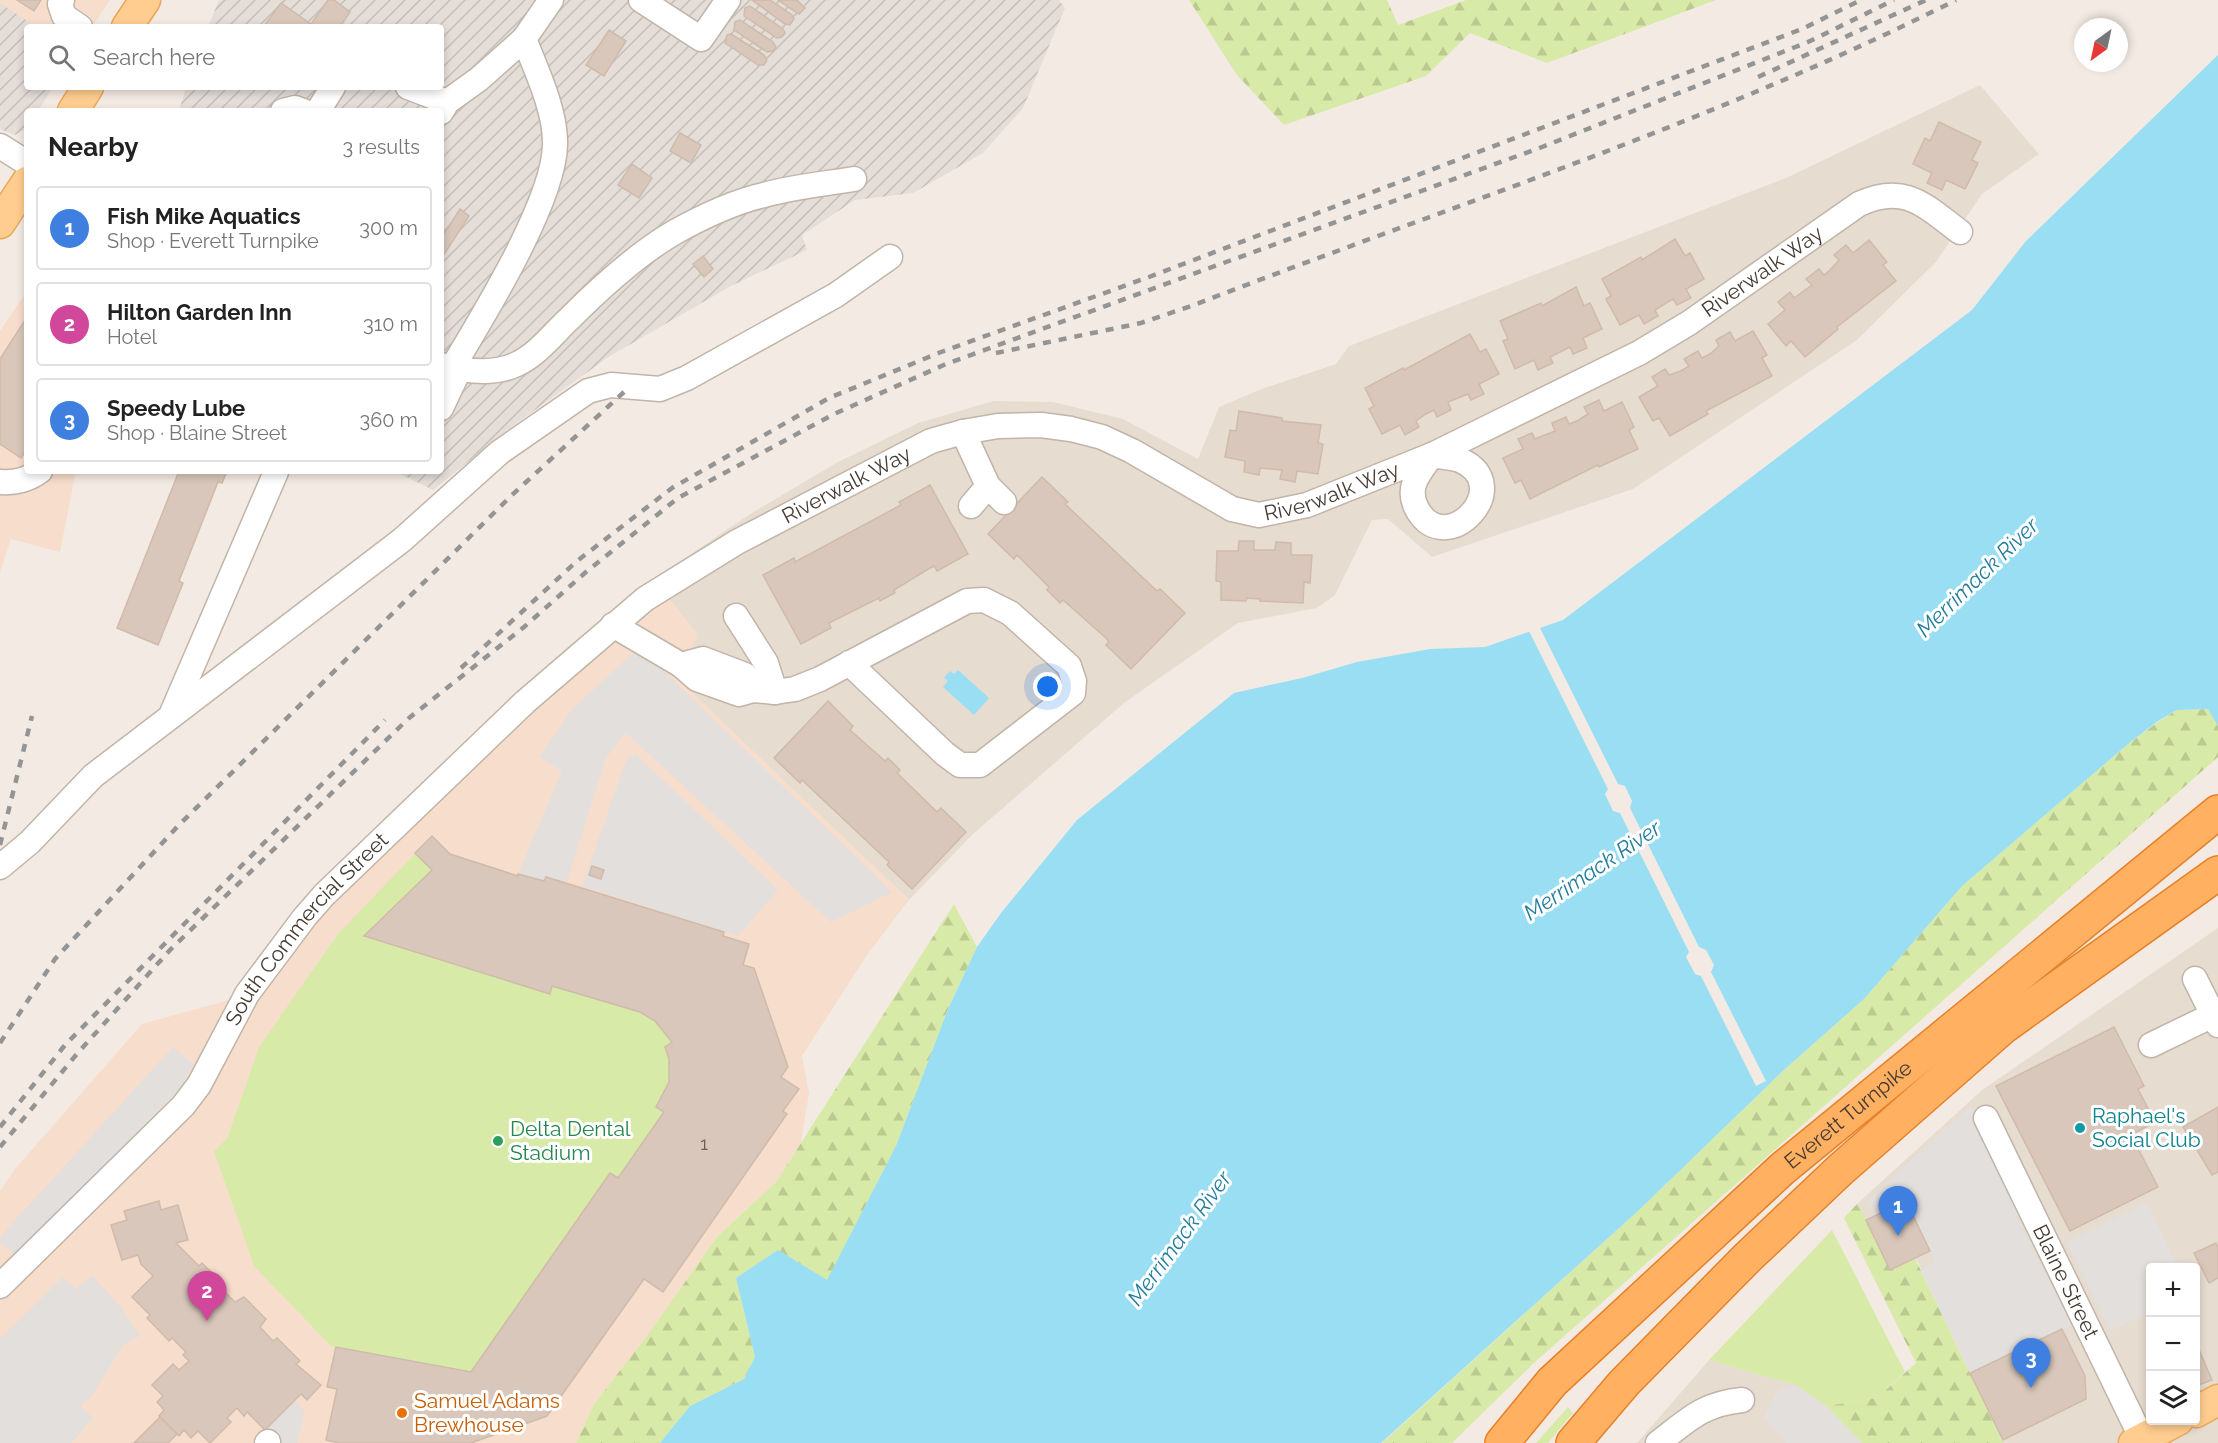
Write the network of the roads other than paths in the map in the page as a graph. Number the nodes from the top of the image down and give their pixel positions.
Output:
1 (62, 0) edge
2 (145, 0) edge
3 (551, 0) edge
4 (641, 0) edge
5 (728, 0) edge
6 (76, 24) edge
7 (129, 24) edge
8 (524, 39) junction
9 (86, 90) edge
10 (331, 90) edge
11 (413, 90) edge
12 (444, 107) edge
13 (75, 108) edge
14 (320, 108) edge
15 (0, 146) edge
16 (24, 162) edge
17 (854, 179) dead end
18 (24, 187) edge
19 (0, 223) edge
20 (1960, 232) dead end
21 (890, 257) dead end
22 (451, 368) edge
23 (444, 396) edge
24 (963, 432) junction
25 (36, 474) edge
26 (275, 474) edge
27 (0, 482) edge
28 (971, 506) dead end
29 (645, 599) joint
30 (736, 616) dead end
31 (613, 625) junction
32 (849, 663) junction
33 (764, 691) junction
34 (171, 715) junction
35 (2218, 812) edge
36 (0, 867) edge
37 (2218, 873) edge
38 (2195, 979) dead end
39 (2216, 1020) edge
40 (2151, 1045) dead end
41 (1986, 1118) dead end
42 (0, 1286) edge
43 (1552, 1382) junction
44 (1624, 1383) junction
45 (1743, 1400) dead end
46 (2218, 1400) edge
47 (2200, 1410) edge
48 (2169, 1425) edge
49 (2140, 1442) edge
50 (1487, 1443) edge
51 (1502, 1443) edge
52 (1573, 1443) edge
53 (1581, 1443) edge
54 (1659, 1443) edge

1 - 6 street
2 - 7 main road
3 - 8 street
4 - 5 street
8 - 12 street
8 - 22 street
9 - 13 main road
10 - 14 street
11 - 12 street
15 - 16 street
17 - 22 street
18 - 19 main road
20 - 24 street, Riverwalk Way
21 - 34 street
22 - 23 street
24 - 28 street
24 - 29 street, Riverwalk Way
25 - 27 street
26 - 34 street
29 - 31 street, South Commercial Street
30 - 33 street
31 - 33 street
31 - 42 street, South Commercial Street
32 - 32 street
32 - 33 street
34 - 36 street
35 - 43 highway, Everett Turnpike
37 - 44 highway, Everett Turnpike
38 - 39 street
39 - 40 street
41 - 49 street, Blaine Street
43 - 50 highway
43 - 51 highway, Everett Turnpike
44 - 52 highway, Everett Turnpike
44 - 53 highway
45 - 54 street
46 - 47 main road
48 - 49 main road

